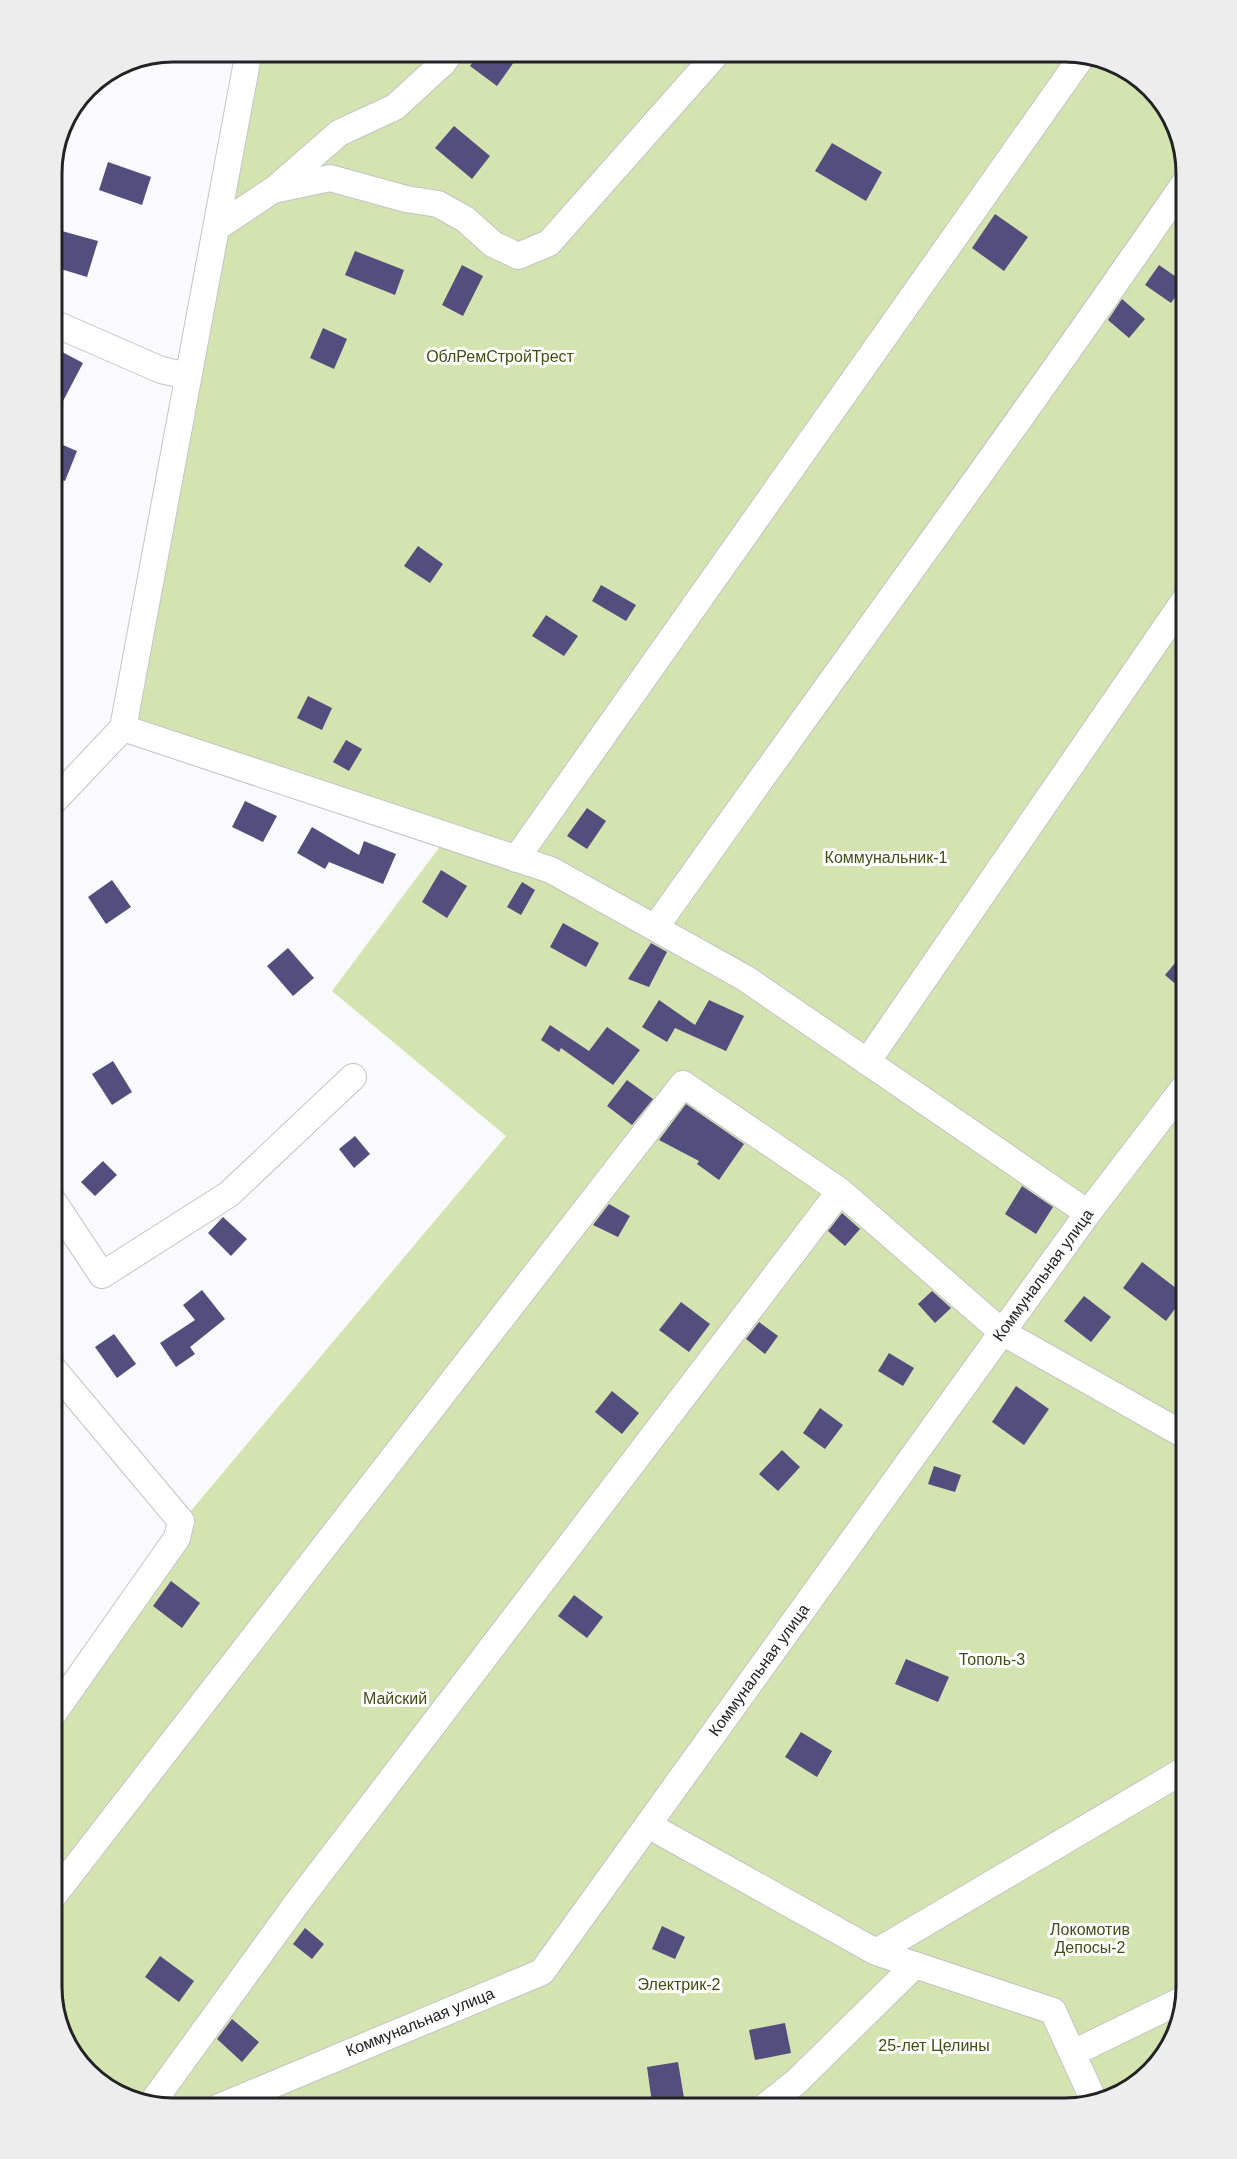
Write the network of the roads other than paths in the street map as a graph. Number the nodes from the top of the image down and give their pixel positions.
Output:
1 (247, 62) edge
2 (441, 62) edge
3 (709, 62) edge
4 (1077, 63) edge
5 (273, 190) junction
6 (1176, 195) edge
7 (216, 228) junction
8 (62, 327) edge
9 (188, 376) junction
10 (1176, 613) edge
11 (123, 728) junction
12 (62, 792) edge
13 (516, 859) junction
14 (655, 928) junction
15 (867, 1062) junction
16 (353, 1077) dead end
17 (1176, 1098) edge
18 (840, 1191) junction
19 (1088, 1213) junction
20 (62, 1215) edge
21 (1002, 1332) junction
22 (62, 1379) edge
23 (1176, 1430) edge
24 (62, 1701) edge
25 (1176, 1775) edge
26 (648, 1825) junction
27 (62, 1885) edge
28 (876, 1952) junction
29 (914, 1966) junction
30 (1174, 2004) edge
31 (1073, 2053) junction
32 (1091, 2094) edge
33 (157, 2096) edge
34 (243, 2097) edge
35 (776, 2098) edge

1 - 7 lane
2 - 5 lane
3 - 5 lane
4 - 13 lane
5 - 7 lane
6 - 14 lane
7 - 9 lane
8 - 9 lane
9 - 11 lane
10 - 15 lane
11 - 12 lane
11 - 13 lane
13 - 14 lane
14 - 15 lane
15 - 19 lane
16 - 20 lane
17 - 19 lane, Коммунальная улица
18 - 21 lane
18 - 27 lane
18 - 33 lane
19 - 21 lane, Коммунальная улица
21 - 23 lane
21 - 26 lane, Коммунальная улица
22 - 24 lane
25 - 28 lane
26 - 28 lane
26 - 34 lane, Коммунальная улица
28 - 29 lane
29 - 31 lane
29 - 35 lane
30 - 31 lane
31 - 32 lane

